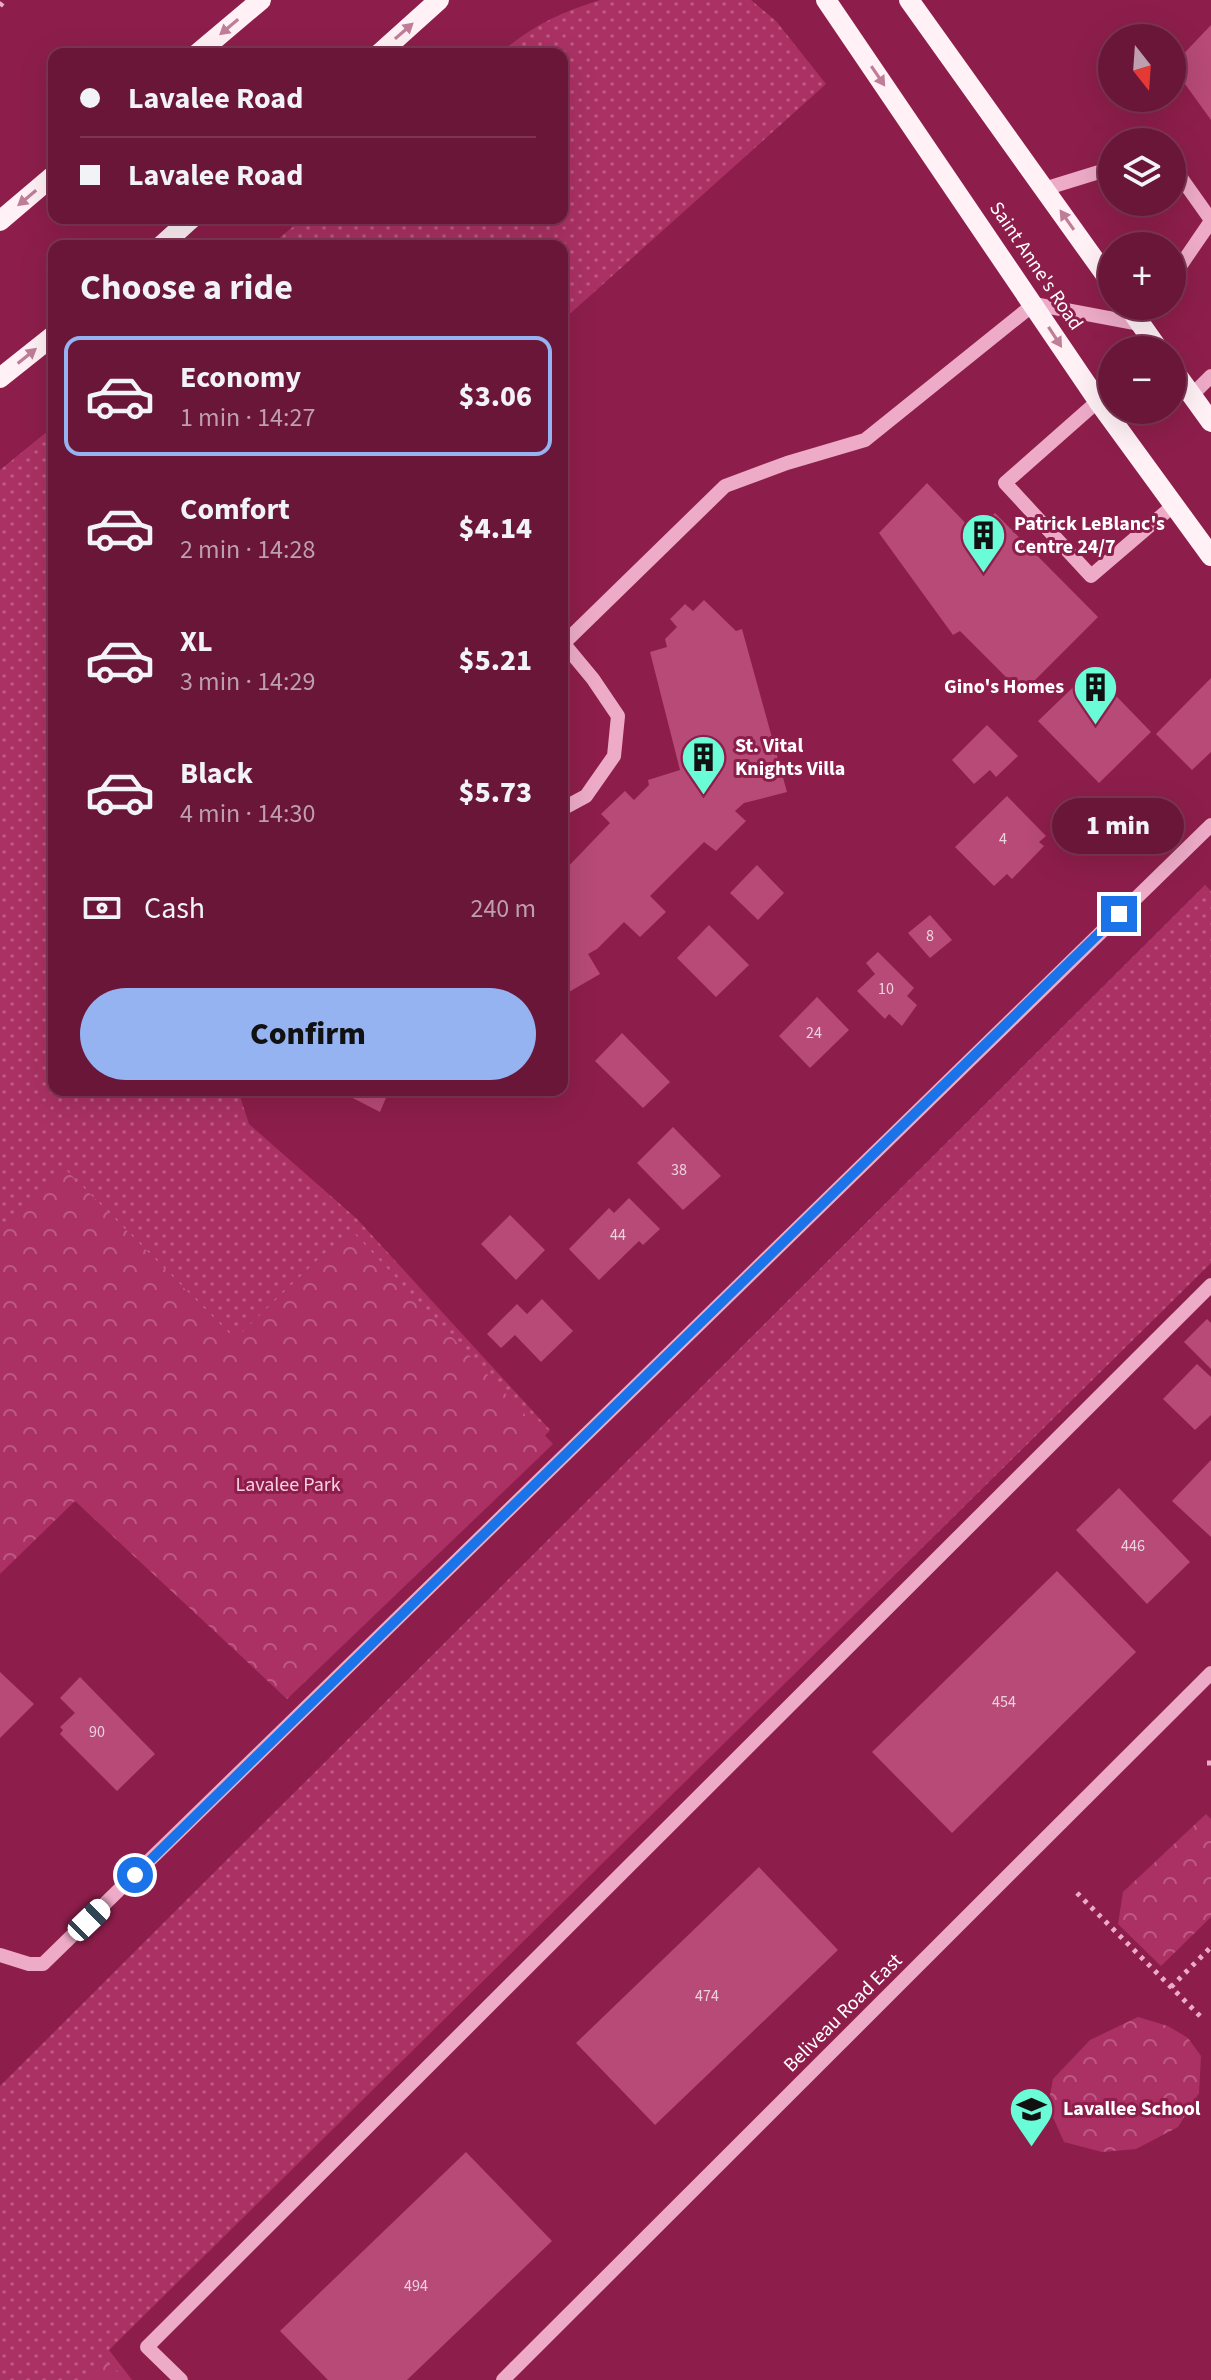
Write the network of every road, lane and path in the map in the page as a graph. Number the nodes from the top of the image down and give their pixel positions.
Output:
1 (5, 0) edge
2 (261, 0) edge
3 (909, 0) edge
4 (439, 3) edge
5 (826, 4) edge
6 (0, 6) edge
7 (204, 48) edge
8 (386, 48) edge
9 (1098, 172) edge
10 (48, 180) edge
11 (1186, 185) edge
12 (1044, 189) junction
13 (1211, 220) edge
14 (0, 221) edge
15 (185, 224) edge
16 (168, 240) edge
17 (1186, 257) edge
18 (1098, 264) edge
19 (1034, 304) junction
20 (1137, 320) edge
21 (1143, 320) edge
22 (1140, 324) junction
23 (1149, 336) edge
24 (48, 340) edge
25 (1211, 376) edge
26 (0, 378) edge
27 (1186, 387) edge
28 (1192, 395) junction
29 (1098, 401) joint
30 (1211, 422) edge
31 (1115, 424) edge
32 (1174, 505) junction
33 (1211, 556) edge
34 (568, 639) edge
35 (568, 650) edge
36 (568, 806) edge
37 (1211, 825) edge
38 (1211, 1285) edge
39 (1208, 1683) edge
40 (1077, 1893) dead end
41 (1211, 1947) edge
42 (0, 1955) edge
43 (1171, 1987) junction
44 (1201, 2017) dead end
45 (181, 2380) edge
46 (503, 2380) edge

1 - 6 path
2 -> 7 main road
3 - 12 main road
8 -> 4 main road
5 -> 19 main road, Saint Anne's Road
9 - 12 street
10 -> 14 main road
11 - 13 street
18 -> 12 main road
13 - 17 street
15 - 16 main road
19 - 22 street
19 -> 29 main road, Saint Anne's Road
19 - 34 street
20 - 22 main road
21 - 22 street
22 - 23 main road
26 -> 24 main road
25 - 28 street
27 - 28 main road
28 - 30 main road
29 - 32 street
31 - 32 main road, Saint Anne's Road
32 - 33 main road, Saint Anne's Road
35 - 36 street
37 - 42 street
38 - 45 street
39 - 46 street, Beliveau Road East
40 - 43 path
41 - 43 path
43 - 44 path

